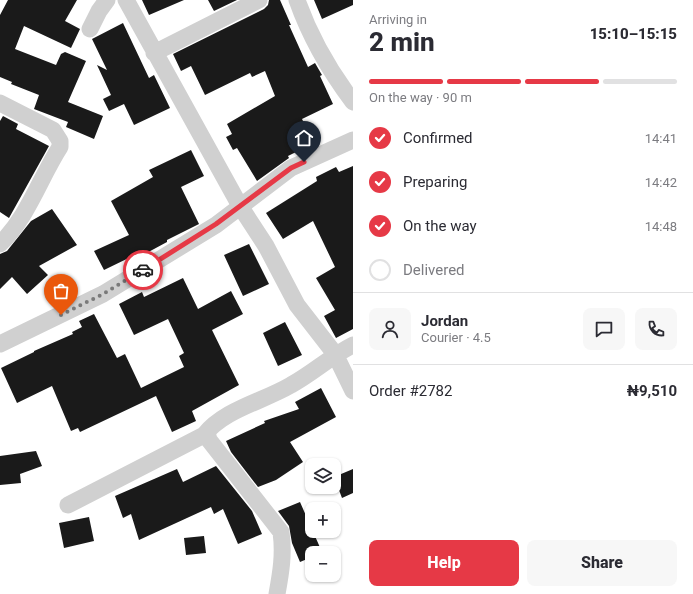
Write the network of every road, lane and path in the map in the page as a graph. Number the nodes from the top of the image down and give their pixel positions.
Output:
1 (107, 0) edge
2 (126, 0) edge
3 (259, 0) edge
4 (297, 0) edge
5 (90, 29) dead end
6 (154, 53) junction
7 (0, 102) edge
8 (353, 102) edge
9 (353, 140) edge
10 (240, 206) junction
11 (0, 244) edge
12 (0, 344) edge
13 (353, 345) edge
14 (335, 354) junction
15 (353, 391) edge
16 (204, 435) junction
17 (68, 505) dead end
18 (276, 594) edge

1 - 5 street
2 - 6 street
3 - 6 street
4 - 8 street
6 - 10 street
7 - 11 street
9 - 10 street
10 - 12 street
10 - 14 street
13 - 14 street
14 - 15 street
14 - 16 street
16 - 17 street
16 - 18 street

